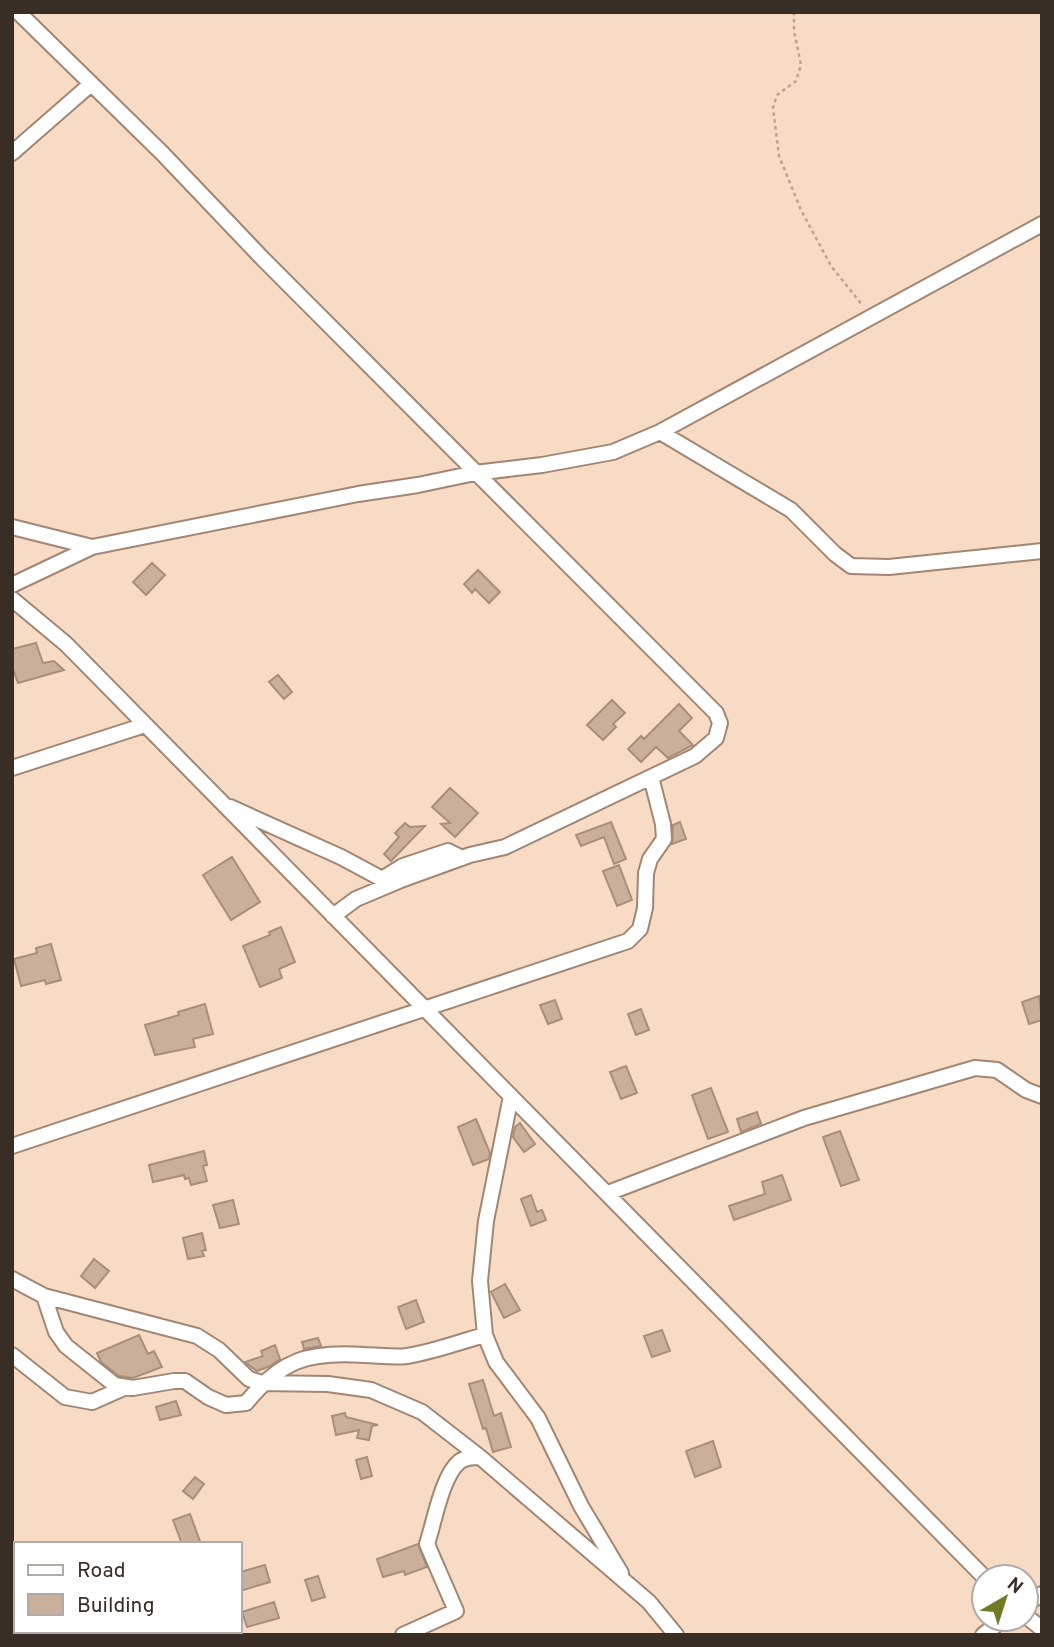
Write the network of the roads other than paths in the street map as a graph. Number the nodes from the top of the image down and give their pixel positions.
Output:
1 (18, 12) edge
2 (91, 84) junction
3 (12, 153) edge
4 (1042, 224) edge
5 (660, 432) junction
6 (475, 473) junction
7 (12, 527) edge
8 (92, 547) junction
9 (1042, 551) edge
10 (12, 585) edge
11 (12, 599) edge
12 (145, 725) junction
13 (12, 768) edge
14 (651, 776) junction
15 (222, 803) junction
16 (462, 858) junction
17 (333, 916) junction
18 (426, 1009) junction
19 (511, 1096) junction
20 (1042, 1096) edge
21 (12, 1146) edge
22 (608, 1193) junction
23 (12, 1279) edge
24 (44, 1296) junction
25 (485, 1335) junction
26 (12, 1355) edge
27 (262, 1383) junction
28 (127, 1387) junction
29 (480, 1457) junction
30 (971, 1563) edge
31 (629, 1586) junction
32 (402, 1635) edge
33 (676, 1635) edge

1 - 2 street
2 - 3 street
2 - 6 street
4 - 5 street
5 - 6 street
5 - 9 street
6 - 8 street
6 - 14 street
7 - 8 street
8 - 10 street
11 - 12 street
12 - 13 street
12 - 15 street
14 - 16 street
14 - 18 street
15 - 16 street
15 - 17 street
16 - 17 street
17 - 18 street
18 - 19 street
18 - 21 street
19 - 22 street
19 - 25 street
20 - 22 street
22 - 30 street
23 - 24 street
24 - 27 street
24 - 28 street
25 - 27 street
25 - 31 street
26 - 28 street
27 - 28 street
27 - 29 street
29 - 31 street
29 - 32 street
31 - 33 street

